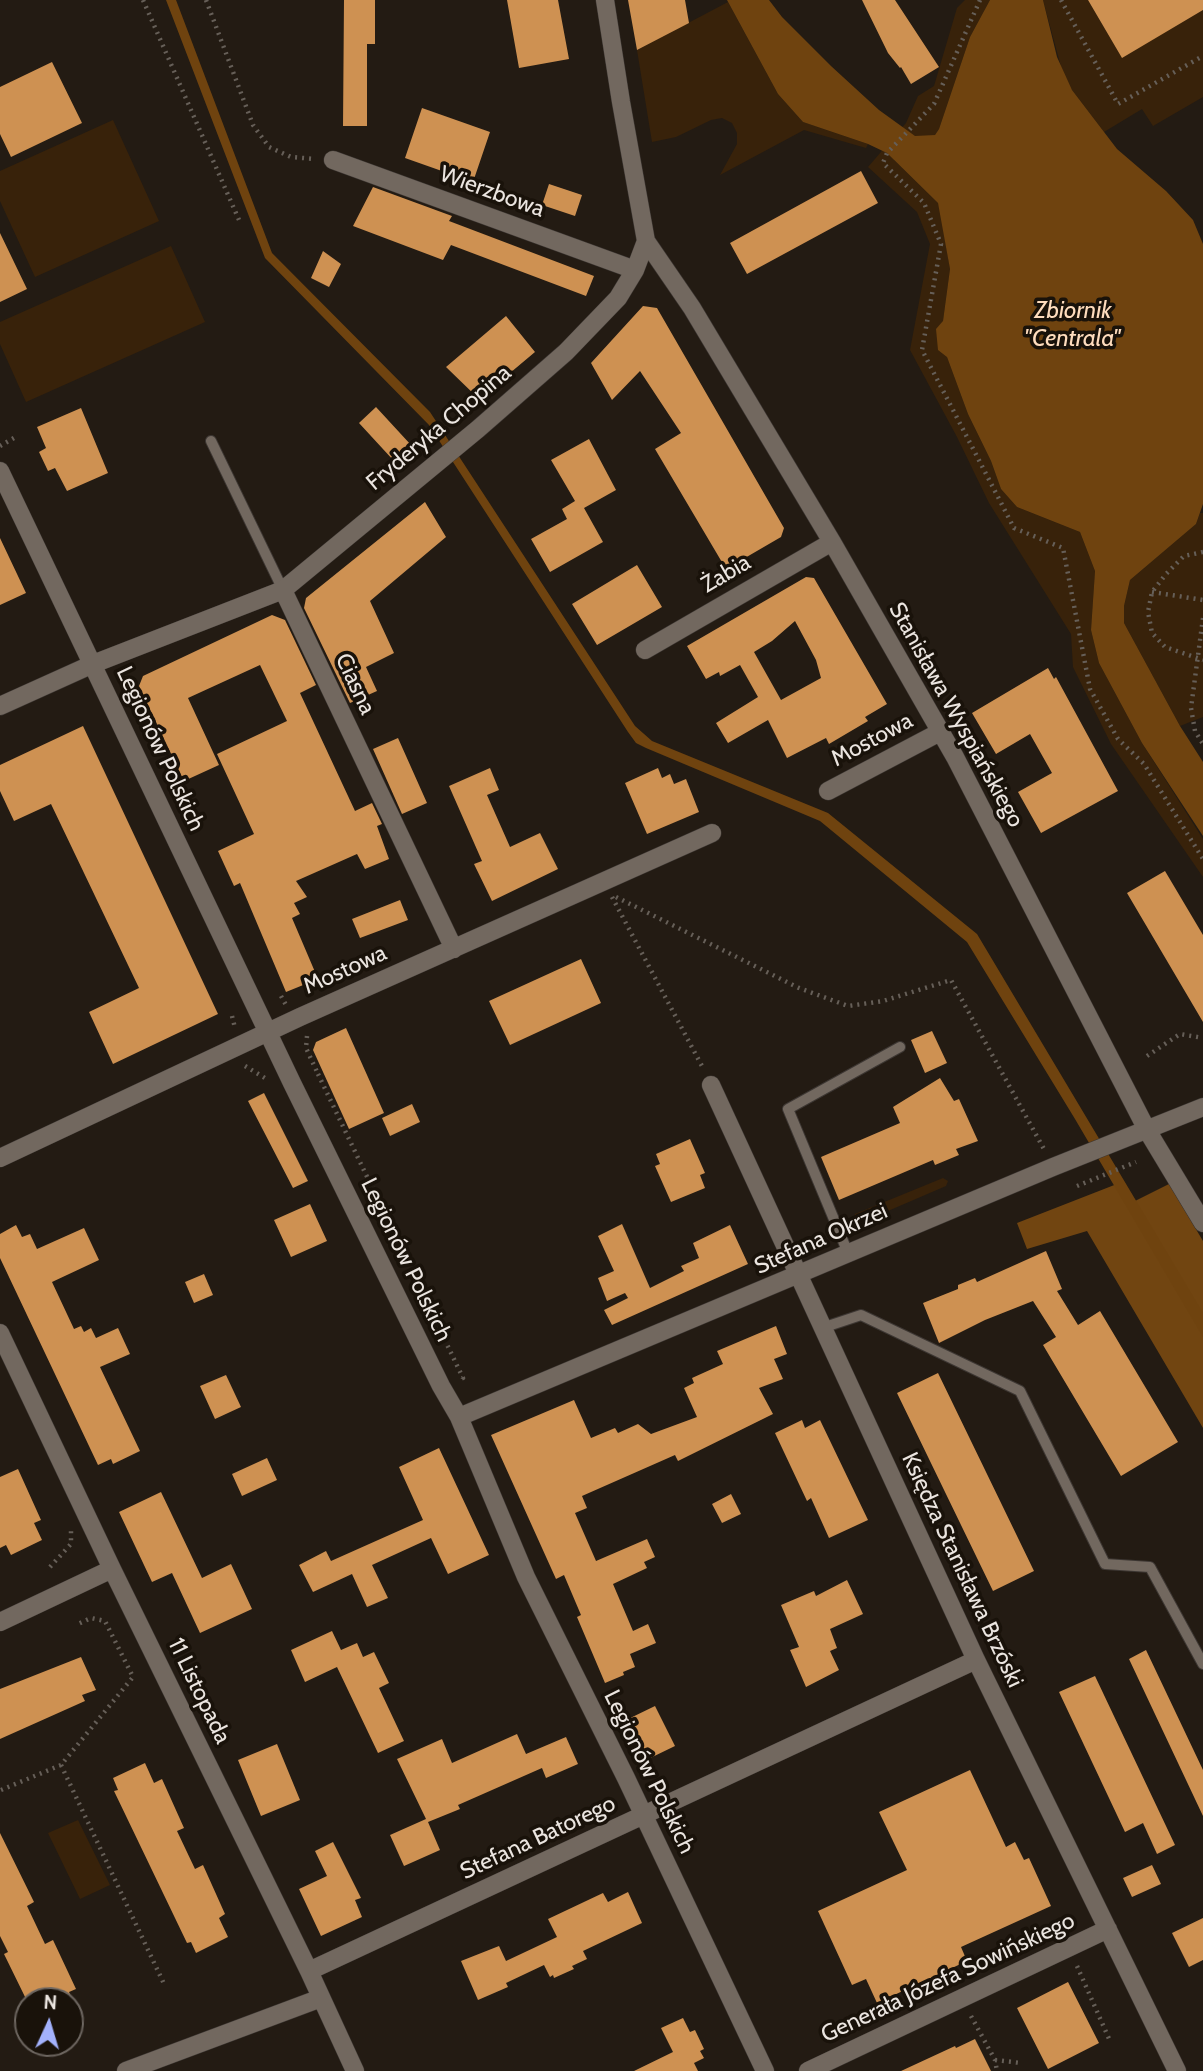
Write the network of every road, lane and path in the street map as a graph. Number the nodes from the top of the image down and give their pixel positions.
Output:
1 (143, 0) edge
2 (206, 0) edge
3 (606, 0) edge
4 (980, 0) edge
5 (1061, 0) edge
6 (1203, 56) edge
7 (333, 160) joint
8 (239, 220) dead end
9 (646, 241) junction
10 (635, 270) junction
11 (14, 438) dead end
12 (211, 440) dead end
13 (0, 446) edge
14 (0, 471) edge
15 (832, 542) junction
16 (1203, 552) edge
17 (283, 590) junction
18 (1153, 592) junction
19 (1203, 600) edge
20 (1203, 618) edge
21 (645, 650) dead end
22 (1201, 660) edge
23 (93, 664) junction
24 (0, 706) edge
25 (940, 732) junction
26 (1203, 744) edge
27 (828, 791) dead end
28 (712, 833) dead end
29 (1203, 859) edge
30 (454, 949) junction
31 (268, 1032) junction
32 (1203, 1038) edge
33 (900, 1047) dead end
34 (1147, 1056) dead end
35 (711, 1085) joint
36 (1203, 1107) edge
37 (1147, 1130) junction
38 (0, 1158) edge
39 (1136, 1162) dead end
40 (1060, 1165) junction
41 (1077, 1186) dead end
42 (1203, 1223) edge
43 (848, 1253) junction
44 (798, 1276) junction
45 (822, 1328) junction
46 (0, 1333) edge
47 (459, 1417) junction
48 (112, 1569) junction
49 (0, 1622) edge
50 (78, 1624) dead end
51 (976, 1660) junction
52 (1203, 1664) edge
53 (61, 1765) junction
54 (1, 1790) edge
55 (644, 1816) junction
56 (1108, 1929) junction
57 (1075, 1962) dead end
58 (309, 1971) junction
59 (165, 1986) dead end
60 (321, 1998) junction
61 (969, 2012) dead end
62 (1110, 2041) dead end
63 (995, 2060) junction
64 (1021, 2063) dead end
65 (126, 2071) edge
66 (355, 2071) edge
67 (765, 2071) edge
68 (808, 2071) edge
69 (998, 2071) edge
70 (1177, 2071) edge

1 - 8 path
2 - 7 path
3 - 9 street
4 - 29 path
5 - 6 path
7 - 10 street, Wierzbowa
9 - 10 street, Fryderyka Chopina
9 - 15 street, Stanisława Wyspiańskiego
10 - 17 street, Fryderyka Chopina
11 - 13 path
12 - 17 lane, Ciasna
14 - 23 street, Legionów Polskich
15 - 21 street, Żabia
15 - 25 street, Stanisława Wyspiańskiego
16 - 18 path
17 - 23 street, Fryderyka Chopina
17 - 30 street, Ciasna
18 - 19 path
18 - 22 path
20 - 22 path
22 - 26 path
23 - 24 street, Fryderyka Chopina
23 - 31 street, Legionów Polskich
25 - 27 street, Mostowa
25 - 37 street, Stanisława Wyspiańskiego
28 - 30 street, Mostowa
30 - 31 street, Mostowa
31 - 38 street, Mostowa
31 - 47 street, Legionów Polskich
32 - 34 path
33 - 43 lane
35 - 40 path
35 - 44 street, Księdza Stanisława Brzóski
36 - 37 street, Stefana Okrzei
37 - 40 street, Stefana Okrzei
37 - 42 street, Stanisława Wyspiańskiego
39 - 41 path
40 - 43 street, Stefana Okrzei
43 - 44 street, Stefana Okrzei
44 - 45 street, Księdza Stanisława Brzóski
44 - 47 street, Stefana Okrzei
45 - 51 street, Księdza Stanisława Brzóski
45 - 52 lane
46 - 48 street, 11 Listopada
47 - 55 street, Legionów Polskich
48 - 49 street
48 - 58 street, 11 Listopada
50 - 53 path
51 - 55 street, Stefana Batorego
51 - 56 street, Księdza Stanisława Brzóski
53 - 54 path
53 - 59 path
55 - 58 street, Stefana Batorego
55 - 67 street, Legionów Polskich
56 - 68 street, Generała Józefa Sowińskiego
56 - 70 street, Księdza Stanisława Brzóski
57 - 62 path
58 - 60 street, 11 Listopada
60 - 65 street
60 - 66 street, 11 Listopada
61 - 63 path
63 - 64 path
63 - 69 path

